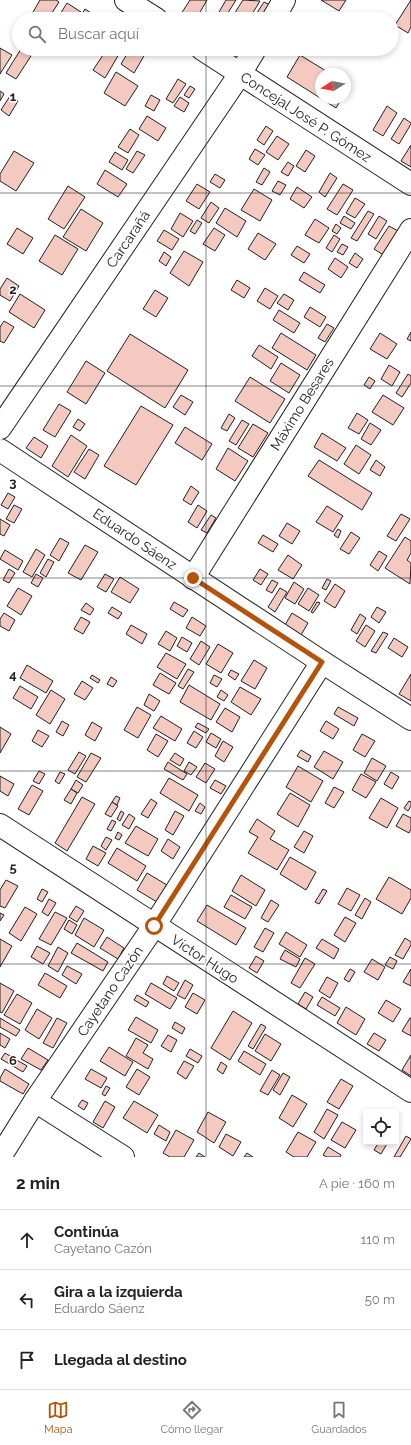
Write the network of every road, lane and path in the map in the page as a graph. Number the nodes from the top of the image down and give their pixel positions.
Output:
1 (126, 0) edge
2 (284, 0) edge
3 (145, 12) edge
4 (276, 12) edge
5 (213, 56) edge
6 (251, 56) edge
7 (240, 74) junction
8 (411, 184) edge
9 (411, 230) edge
10 (0, 428) edge
11 (0, 450) edge
12 (193, 578) junction
13 (322, 662) junction
14 (411, 719) edge
15 (0, 826) edge
16 (154, 926) junction
17 (411, 1091) edge
18 (35, 1101) junction
19 (0, 1157) edge
20 (123, 1157) edge

1 - 3 street
2 - 4 street
5 - 7 street, Concejal José P. Gómez
6 - 7 street, Carcarañá
7 - 8 street, Concejal José P. Gómez
7 - 10 street, Carcarañá
9 - 12 street, Máximo Besares
11 - 12 street, Eduardo Sáenz
12 - 13 street, Eduardo Sáenz
13 - 14 street, Eduardo Sáenz
13 - 16 street, Cayetano Cazón
15 - 16 street, Víctor Hugo
16 - 17 street, Víctor Hugo
16 - 18 street, Cayetano Cazón
18 - 19 street, Cayetano Cazón
18 - 20 street

